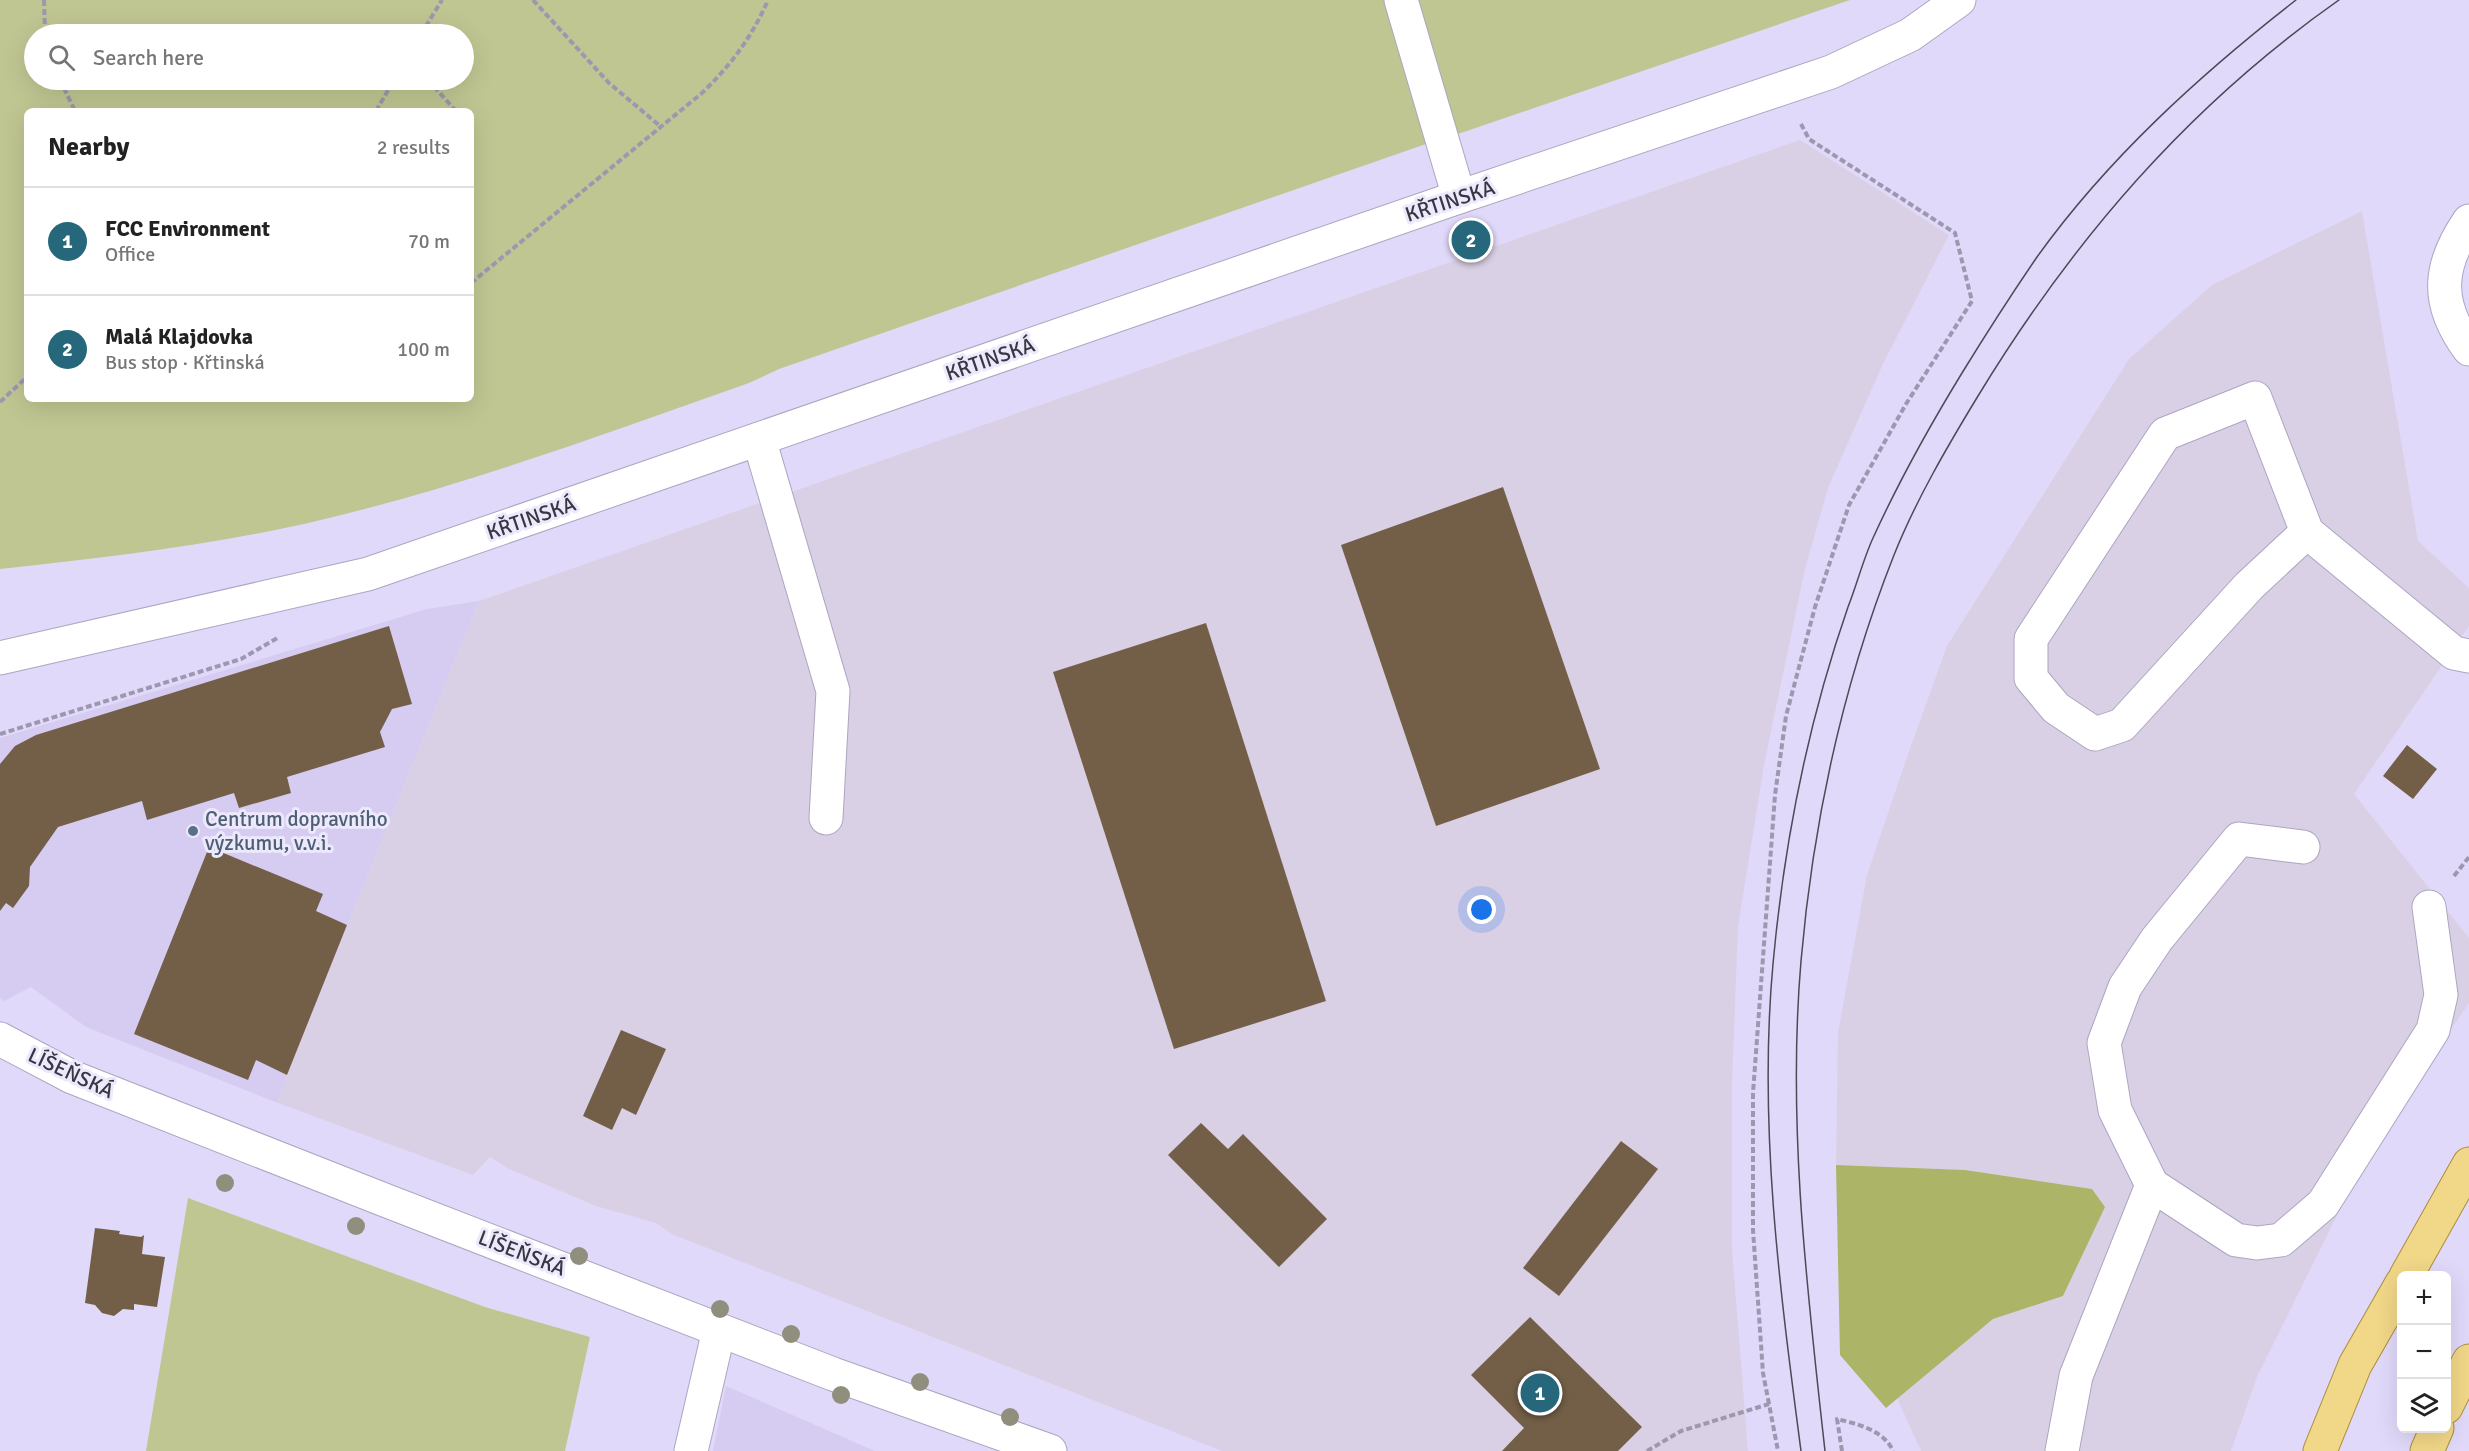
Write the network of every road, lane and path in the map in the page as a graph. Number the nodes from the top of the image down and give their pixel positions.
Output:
1 (44, 0) edge
2 (442, 0) edge
3 (533, 0) edge
4 (768, 0) edge
5 (1401, 0) edge
6 (1959, 0) edge
7 (45, 24) edge
8 (427, 24) edge
9 (65, 90) edge
10 (388, 90) edge
11 (437, 90) edge
12 (74, 108) edge
13 (378, 108) edge
14 (453, 108) edge
15 (1800, 123) dead end
16 (660, 126) junction
17 (1459, 197) junction
18 (2469, 221) edge
19 (474, 281) edge
20 (2469, 349) edge
21 (24, 380) edge
22 (0, 402) edge
23 (759, 439) junction
24 (2307, 532) junction
25 (281, 636) dead end
26 (2469, 656) edge
27 (0, 658) edge
28 (0, 734) edge
29 (826, 818) dead end
30 (2303, 847) dead end
31 (2429, 908) dead end
32 (0, 1039) edge
33 (2469, 1164) edge
34 (2152, 1185) junction
35 (2408, 1271) edge
36 (2397, 1292) edge
37 (719, 1330) junction
38 (2469, 1361) edge
39 (2451, 1397) edge
40 (1769, 1404) junction
41 (2435, 1433) edge
42 (691, 1451) edge
43 (1050, 1451) edge
44 (1647, 1451) edge
45 (1778, 1451) edge
46 (1842, 1451) edge
47 (1893, 1451) edge
48 (2062, 1451) edge
49 (2320, 1451) edge
50 (2427, 1451) edge

1 - 7 path
2 - 8 path
3 - 16 path
4 - 16 path
5 - 17 street
6 - 17 street, KŘTINSKÁ
9 - 12 path
10 - 13 path
11 - 14 path
15 - 40 path
16 - 19 path
17 - 23 street, KŘTINSKÁ
18 - 20 street
21 - 22 path
23 - 27 street, KŘTINSKÁ
23 - 29 street
24 - 24 street
24 - 26 street
25 - 28 path
30 - 34 street
31 - 34 street
32 - 37 street, LÍŠEŇSKÁ
33 - 35 main road
34 - 48 street
36 - 49 main road
37 - 42 street
37 - 43 street, LÍŠEŇSKÁ
38 - 39 main road
40 - 44 path
40 - 45 path
41 - 50 main road
46 - 47 path

